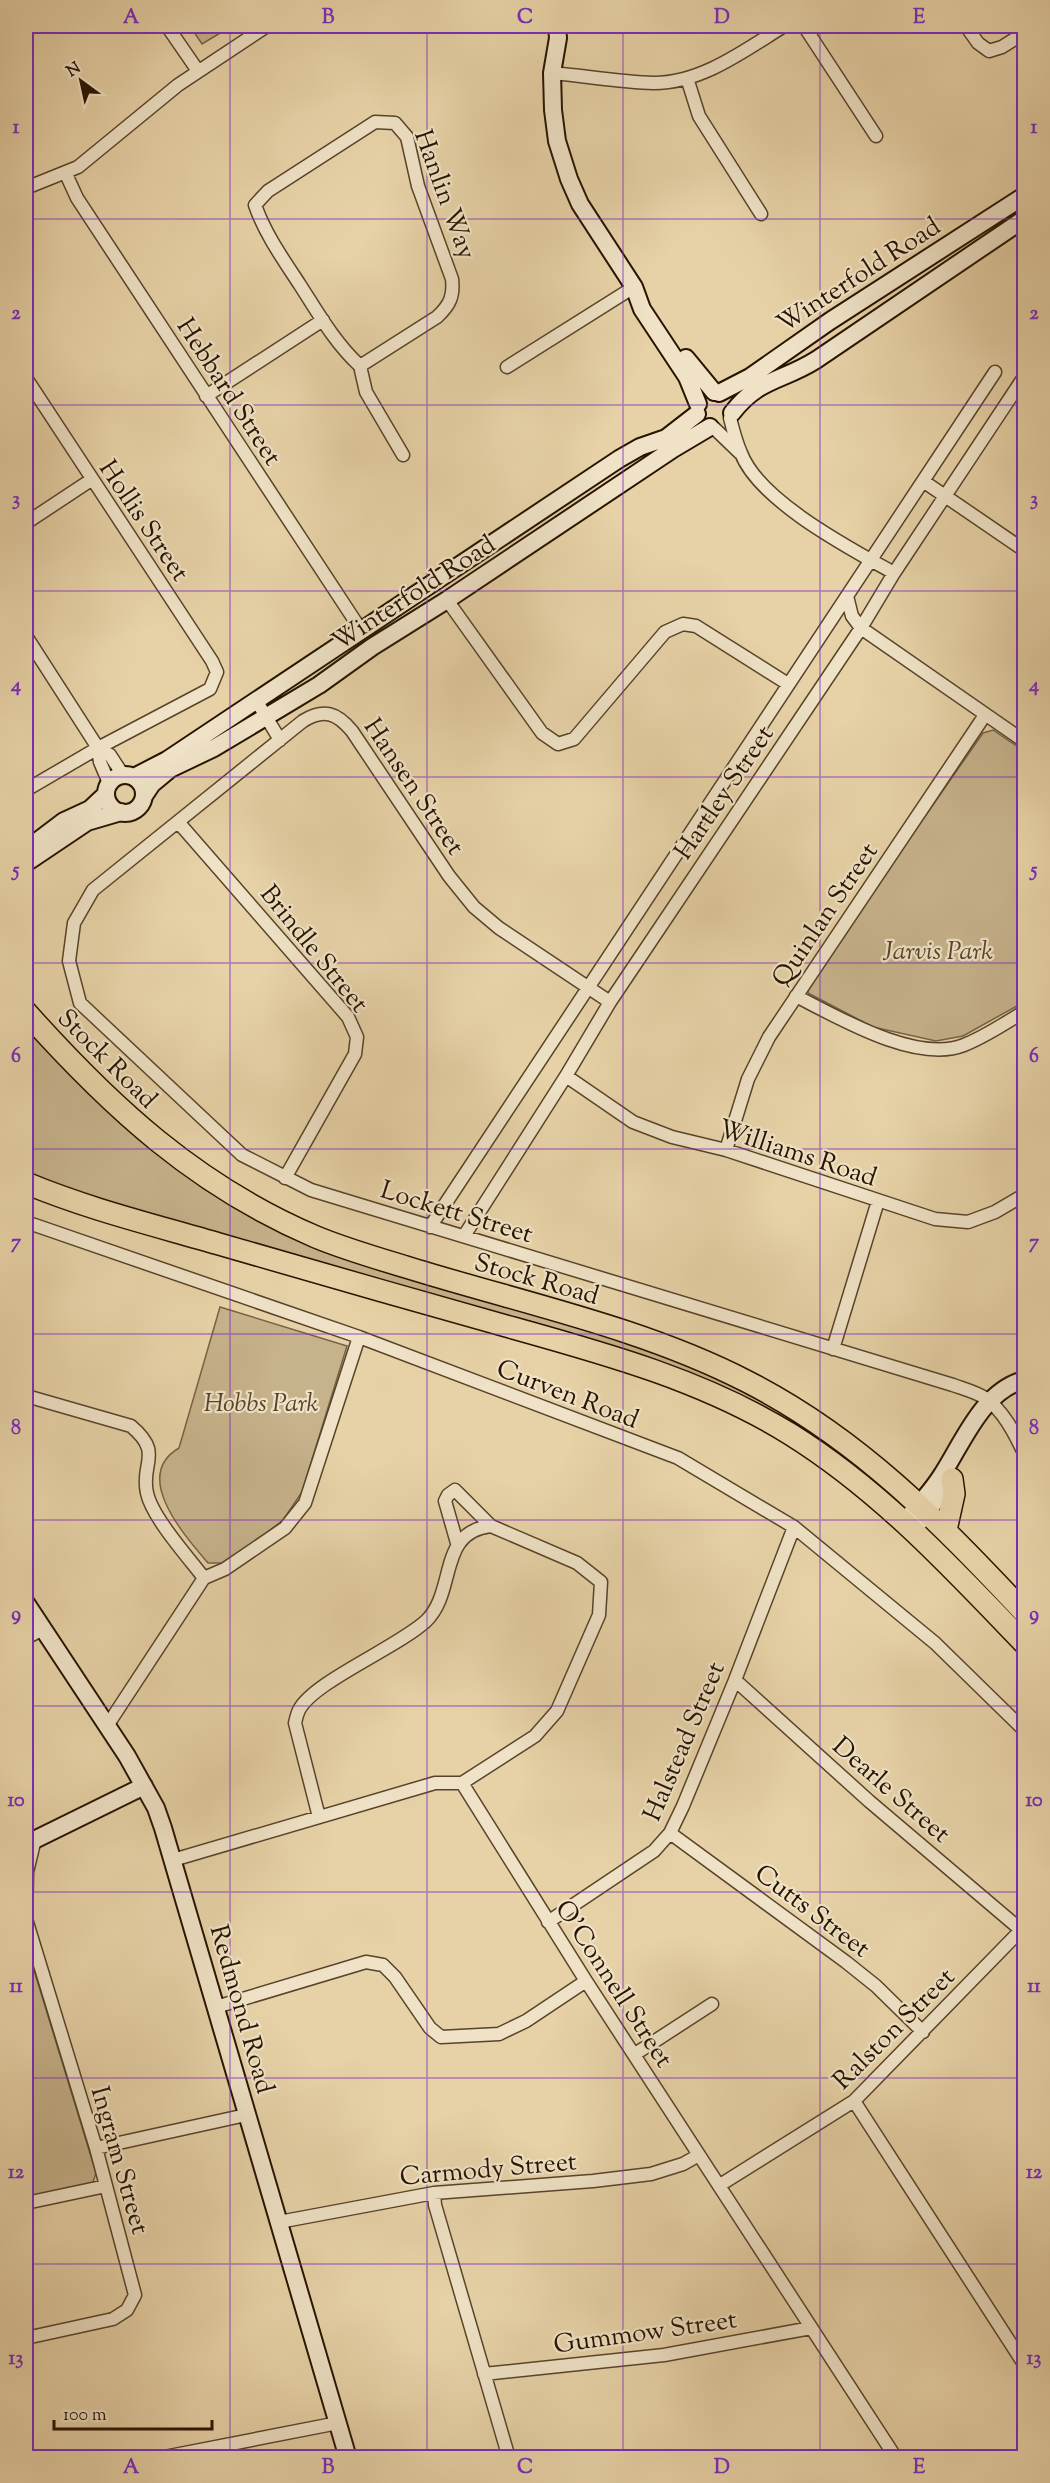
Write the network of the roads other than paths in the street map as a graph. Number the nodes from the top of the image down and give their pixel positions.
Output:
1 (167, 26) edge
2 (267, 26) edge
3 (784, 26) edge
4 (804, 26) edge
5 (966, 26) edge
6 (560, 30) edge
7 (1024, 33) edge
8 (198, 71) junction
9 (552, 73) junction
10 (687, 78) junction
11 (876, 136) dead end
12 (66, 174) junction
13 (26, 188) edge
14 (1024, 196) edge
15 (761, 214) dead end
16 (1024, 219) edge
17 (634, 287) junction
18 (323, 320) junction
19 (360, 366) junction
20 (507, 368) dead end
21 (995, 372) dead end
22 (1024, 377) edge
23 (26, 378) edge
24 (716, 393) junction
25 (206, 396) junction
26 (697, 409) junction
27 (731, 416) junction
28 (712, 428) junction
29 (741, 453) junction
30 (403, 455) dead end
31 (91, 480) junction
32 (923, 481) junction
33 (946, 496) junction
34 (26, 523) edge
35 (1024, 550) edge
36 (872, 560) junction
37 (894, 573) junction
38 (847, 596) junction
39 (447, 600) junction
40 (861, 628) junction
41 (361, 630) junction
42 (26, 636) edge
43 (788, 684) junction
44 (256, 700) junction
45 (985, 715) junction
46 (267, 717) junction
47 (280, 740) junction
48 (1024, 741) edge
49 (98, 748) junction
50 (118, 782) junction
51 (26, 790) edge
52 (144, 796) junction
53 (121, 812) junction
54 (179, 823) junction
55 (26, 850) edge
56 (26, 863) edge
57 (93, 890) joint
58 (587, 988) junction
59 (796, 996) junction
60 (610, 1002) junction
61 (26, 1012) edge
62 (1024, 1012) edge
63 (566, 1076) junction
64 (726, 1150) junction
65 (285, 1178) junction
66 (26, 1183) edge
67 (1024, 1195) edge
68 (878, 1201) junction
69 (26, 1222) edge
70 (430, 1227) junction
71 (464, 1236) junction
72 (359, 1337) junction
73 (833, 1349) junction
74 (1024, 1380) edge
75 (26, 1398) edge
76 (993, 1406) junction
77 (1024, 1453) edge
78 (952, 1479) junction
79 (924, 1508) junction
80 (491, 1526) junction
81 (909, 1526) junction
82 (794, 1527) junction
83 (946, 1530) junction
84 (457, 1543) junction
85 (204, 1578) junction
86 (26, 1603) edge
87 (1024, 1612) edge
88 (43, 1629) junction
89 (26, 1638) edge
90 (1024, 1644) edge
91 (735, 1680) junction
92 (107, 1726) junction
93 (1024, 1730) edge
94 (462, 1783) junction
95 (144, 1786) junction
96 (319, 1817) junction
97 (670, 1833) junction
98 (30, 1841) edge
99 (173, 1860) junction
100 (548, 1922) junction
101 (1023, 1929) edge
102 (586, 1981) junction
103 (712, 2004) dead end
104 (216, 2007) junction
105 (923, 2032) junction
106 (635, 2054) junction
107 (854, 2101) junction
108 (246, 2115) junction
109 (96, 2148) junction
110 (699, 2155) junction
111 (720, 2185) junction
112 (106, 2186) junction
113 (434, 2193) junction
114 (26, 2203) edge
115 (279, 2222) junction
116 (812, 2328) junction
117 (26, 2338) edge
118 (1024, 2364) edge
119 (484, 2374) junction
120 (338, 2423) junction
121 (159, 2457) edge
122 (348, 2457) edge
123 (509, 2457) edge
124 (896, 2457) edge

1 - 8 street
2 - 8 street
3 - 10 street
4 - 11 street
5 - 7 street
6 - 9 main road
8 - 12 street
9 - 10 street
9 - 17 main road
10 - 15 street
12 - 13 street
12 - 25 street, Hebbard Street
14 - 24 main road, Winterfold Road
16 - 27 main road, Winterfold Road
17 - 20 street
17 - 24 main road
17 - 26 main road
18 - 19 street, Hanlin Way
18 - 19 street, Hanlin Way
18 - 25 street
19 - 30 street
21 - 32 street, Hartley Street
22 - 33 street, Hartley Street
23 - 31 street, Hollis Street
24 - 26 main road
24 - 27 main road
25 - 41 street, Hebbard Street
26 - 28 main road
26 - 41 main road, Winterfold Road
27 - 28 main road
27 - 29 street
28 - 29 street
28 - 39 main road, Winterfold Road
29 - 36 street
31 - 34 street
31 - 49 street, Hollis Street
32 - 33 street
32 - 36 street, Hartley Street
33 - 35 street
33 - 37 street, Hartley Street
36 - 37 street
36 - 38 street, Hartley Street
37 - 40 street, Hartley Street
38 - 40 street
38 - 43 street, Hartley Street
39 - 43 street
39 - 46 main road, Winterfold Road
40 - 45 street
40 - 60 street, Hartley Street
41 - 44 main road, Winterfold Road
42 - 49 street
43 - 58 street, Hartley Street
44 - 46 street
44 - 50 main road, Winterfold Road
45 - 48 street
45 - 59 street, Quinlan Street
46 - 47 street
46 - 52 main road, Winterfold Road
47 - 54 street, Hansen Street
47 - 58 street, Hansen Street
49 - 50 street
49 - 51 street
50 - 52 main road
50 - 53 main road
50 - 55 main road, Winterfold Road
52 - 53 main road, Winterfold Road
53 - 56 main road
54 - 57 street, Hansen Street
54 - 65 street, Brindle Street
57 - 65 street, Lockett Street
58 - 60 street, Hansen Street
58 - 70 street, Hartley Street
59 - 62 street
59 - 64 street, Quinlan Street
60 - 63 street, Hartley Street
61 - 79 highway, Stock Road
63 - 64 street, Williams Road
63 - 71 street, Hartley Street
64 - 68 street, Williams Road
65 - 70 street, Lockett Street
66 - 81 highway
67 - 68 street, Williams Road
68 - 73 street
69 - 72 street, Curven Road
70 - 71 street, Lockett Street
71 - 73 street, Lockett Street
72 - 82 street, Curven Road
72 - 85 street
73 - 76 street, Lockett Street
74 - 76 main road
75 - 85 street
76 - 77 street
76 - 78 main road
76 - 79 main road
78 - 79 main road
78 - 83 highway
79 - 81 main road
79 - 83 highway, Stock Road
80 - 84 street
80 - 84 street
80 - 94 street
81 - 90 highway
82 - 91 street, Halstead Street
82 - 93 street, Curven Road
83 - 87 highway, Stock Road
84 - 96 street
85 - 92 street
86 - 88 main road, Redmond Road
88 - 89 street
88 - 92 main road, Redmond Road
91 - 97 street, Halstead Street
91 - 101 street, Dearle Street
92 - 95 main road, Redmond Road
94 - 96 street
94 - 100 street, O'Connell Street
95 - 98 main road
95 - 99 main road, Redmond Road
96 - 99 street
97 - 100 street, Halstead Street
97 - 105 street, Cutts Street
98 - 109 street, Ingram Street
99 - 104 main road, Redmond Road
100 - 102 street, O'Connell Street
101 - 105 street, Ralston Street
102 - 104 street
102 - 106 street, O'Connell Street
103 - 106 street
104 - 108 main road, Redmond Road
105 - 107 street, Ralston Street
106 - 110 street, O'Connell Street
107 - 111 street, Ralston Street
107 - 118 street
108 - 109 street
108 - 115 main road, Redmond Road
109 - 112 street, Ingram Street
110 - 111 street, O'Connell Street
110 - 113 street, Carmody Street
111 - 116 street, O'Connell Street
112 - 114 street
112 - 117 street, Ingram Street
113 - 115 street, Carmody Street
113 - 119 street
115 - 120 main road, Redmond Road
116 - 119 street, Gummow Street
116 - 124 street, O'Connell Street
119 - 123 street
120 - 121 street
120 - 122 main road, Redmond Road

